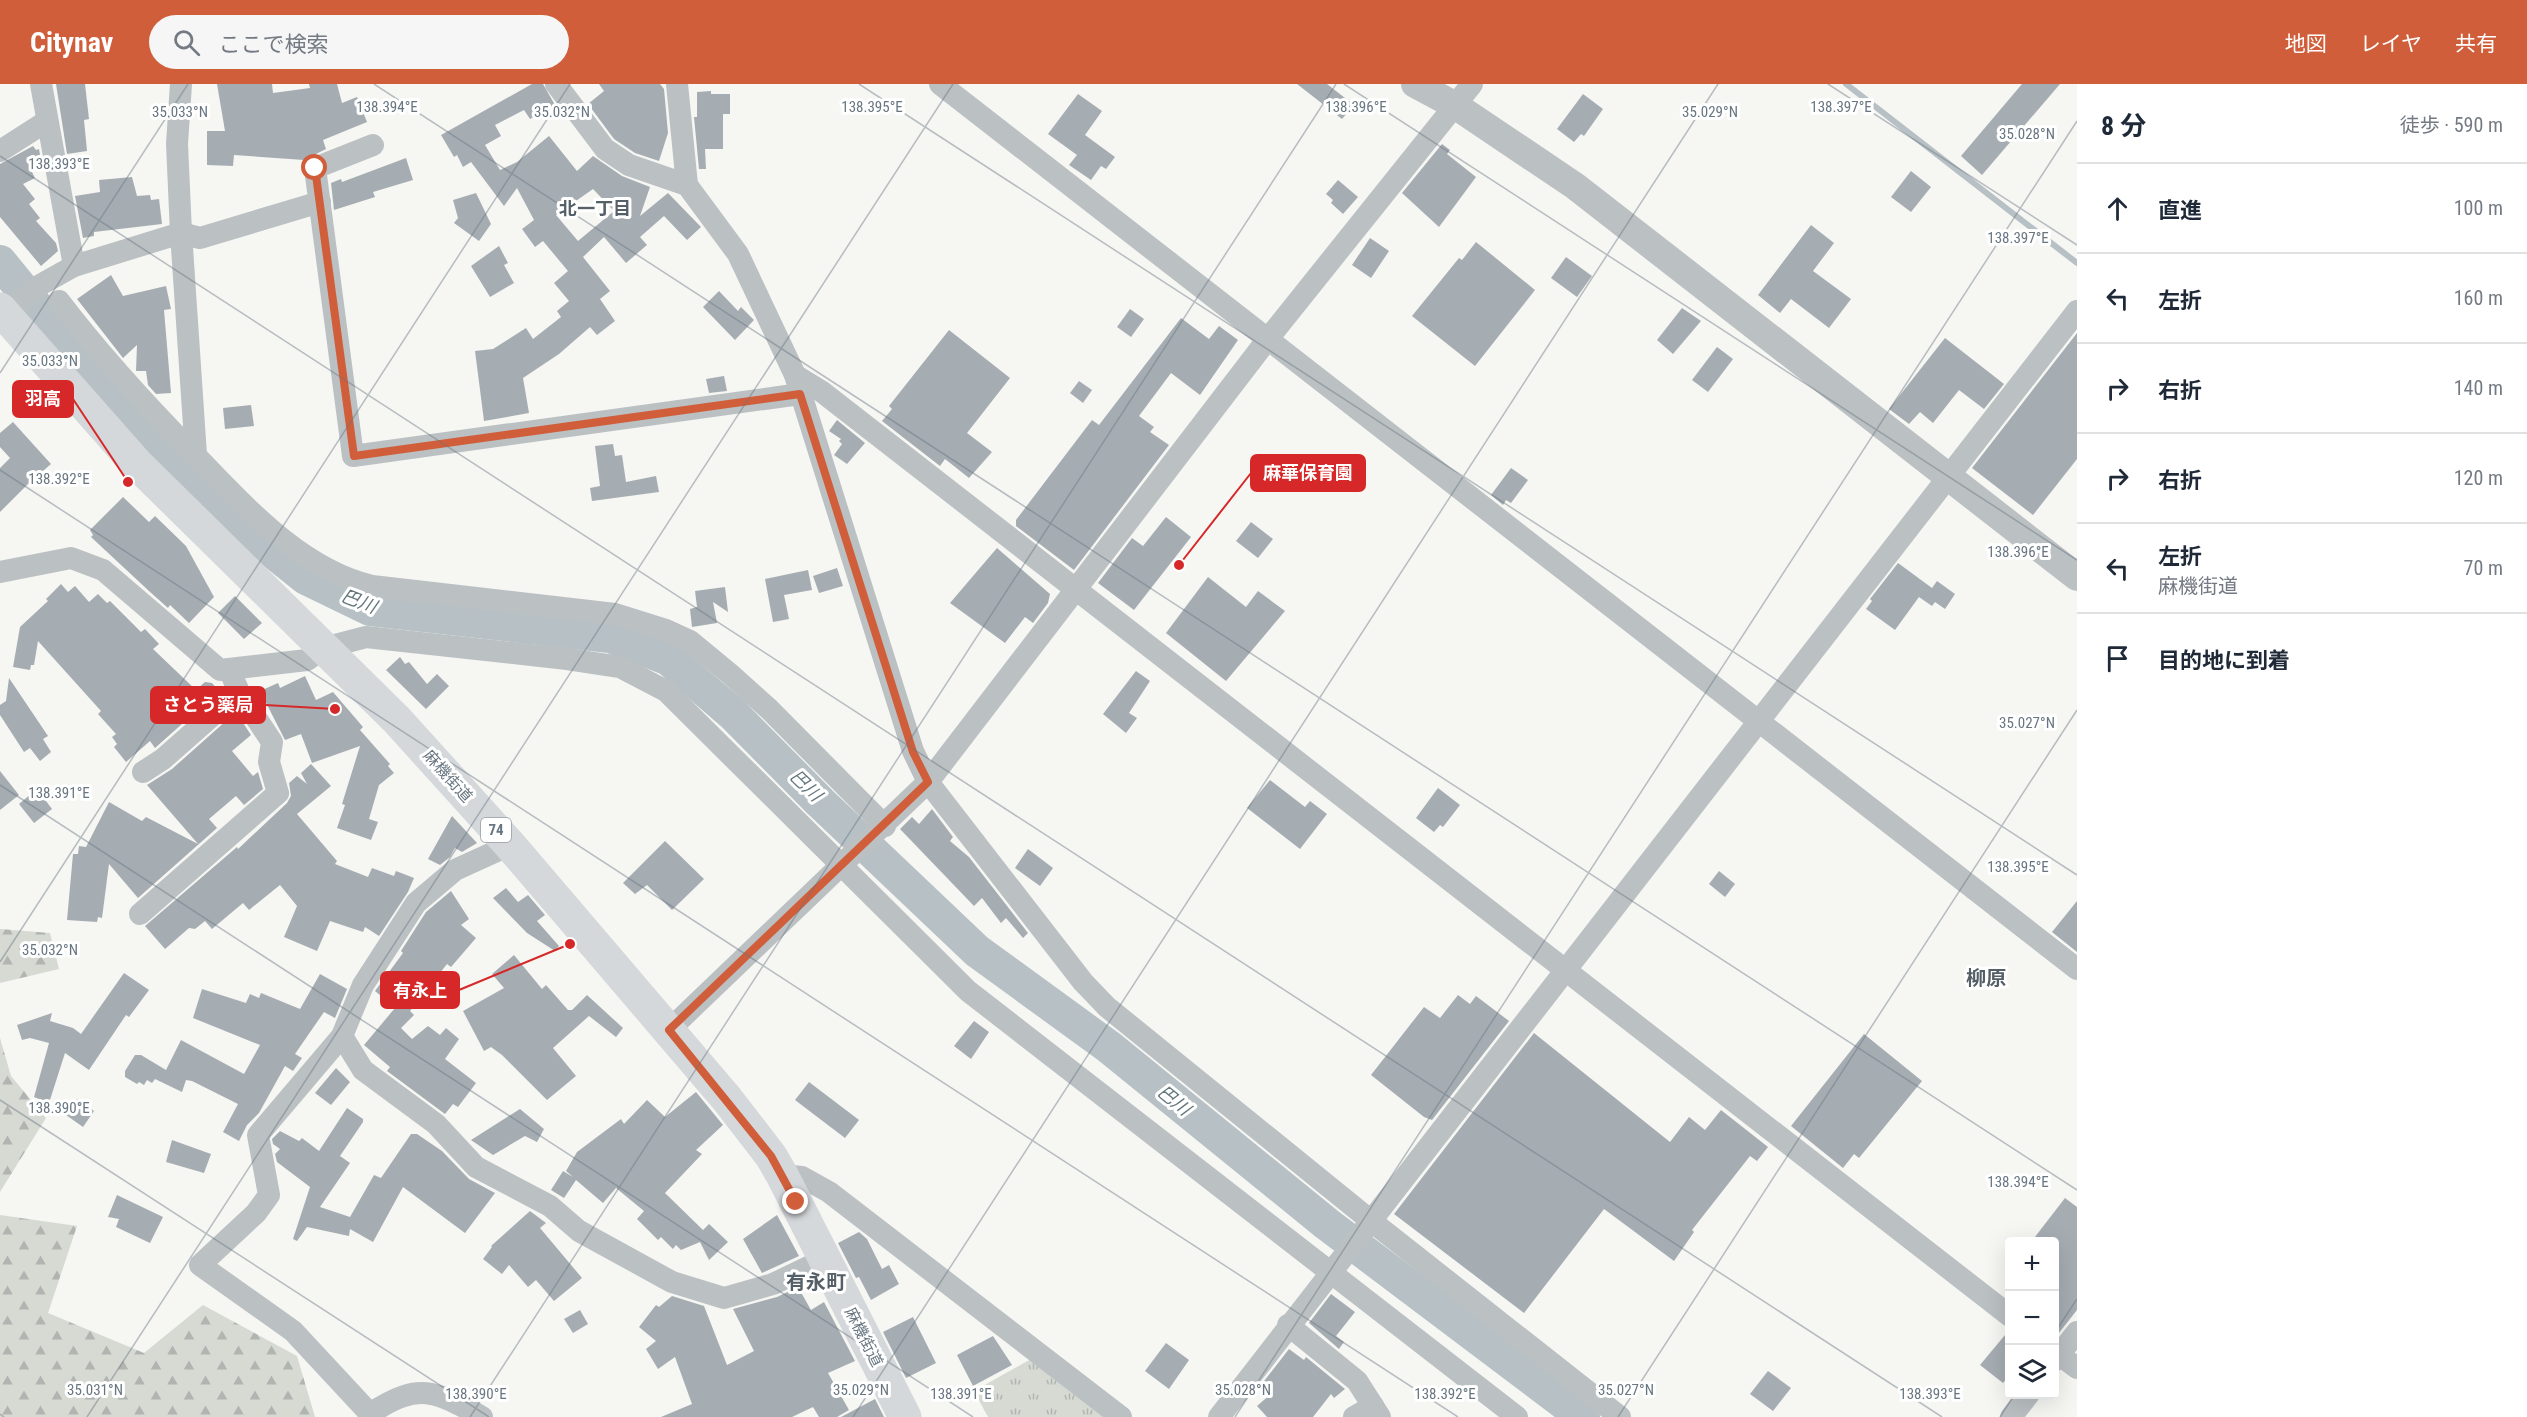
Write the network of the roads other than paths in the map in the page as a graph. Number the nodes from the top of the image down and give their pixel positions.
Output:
1 (41, 84) edge
2 (181, 84) edge
3 (556, 84) edge
4 (677, 84) edge
5 (940, 84) edge
6 (1414, 84) edge
7 (1464, 95) edge
8 (47, 121) junction
9 (373, 145) dead end
10 (0, 151) edge
11 (687, 185) junction
12 (320, 202) junction
13 (181, 233) junction
14 (74, 266) junction
15 (58, 301) dead end
16 (2077, 311) edge
17 (1, 314) edge
18 (1267, 340) junction
19 (798, 384) junction
20 (195, 455) junction
21 (1948, 477) junction
22 (0, 572) edge
23 (2077, 577) edge
24 (1077, 589) junction
25 (324, 648) junction
26 (230, 669) junction
27 (239, 692) junction
28 (1759, 721) junction
29 (143, 772) dead end
30 (928, 782) junction
31 (885, 826) junction
32 (510, 844) junction
33 (841, 866) junction
34 (140, 914) dead end
35 (2077, 969) edge
36 (1566, 972) junction
37 (669, 1030) junction
38 (342, 1036) junction
39 (782, 1175) junction
40 (1370, 1220) junction
41 (825, 1259) junction
42 (1330, 1273) junction
43 (2005, 1312) edge
44 (1288, 1325) junction
45 (2077, 1332) edge
46 (2061, 1359) edge
47 (2026, 1399) edge
48 (1369, 1413) edge
49 (372, 1415) edge
50 (482, 1417) edge
51 (905, 1417) edge
52 (1121, 1417) edge
53 (1219, 1417) edge
54 (1517, 1417) edge
55 (1620, 1417) edge
56 (2011, 1417) edge

1 - 8 street
2 - 13 street
3 - 11 street
4 - 11 street
5 - 18 street
6 - 7 street
7 - 18 street
7 - 21 street
8 - 10 street
8 - 14 street
9 - 12 street
11 - 19 street
12 - 13 street
12 - 19 street
13 - 14 street
13 - 20 street
14 - 17 street
15 - 20 street
16 - 21 street
17 - 25 main road, 麻機街道 / 74
18 - 24 street
18 - 28 street
19 - 24 street
19 - 30 street
20 - 31 street
21 - 23 street
21 - 28 street
22 - 26 street
24 - 30 street
24 - 36 street
25 - 26 street
25 - 32 main road, 麻機街道 / 74
25 - 33 street
26 - 27 street
27 - 29 street
27 - 34 street
28 - 35 street
28 - 36 street
30 - 31 street
30 - 40 street
31 - 33 street
32 - 37 main road, 麻機街道 / 74
32 - 38 street
33 - 37 street
33 - 42 street
36 - 40 street
36 - 43 street
37 - 39 main road, 麻機街道 / 74
38 - 41 street
38 - 49 street
39 - 41 main road, 麻機街道 / 74
39 - 52 street
40 - 42 street
40 - 55 street
41 - 51 main road, 麻機街道 / 74
42 - 44 street
42 - 54 street
44 - 48 street
44 - 53 street
45 - 46 street
47 - 56 street
49 - 50 street

